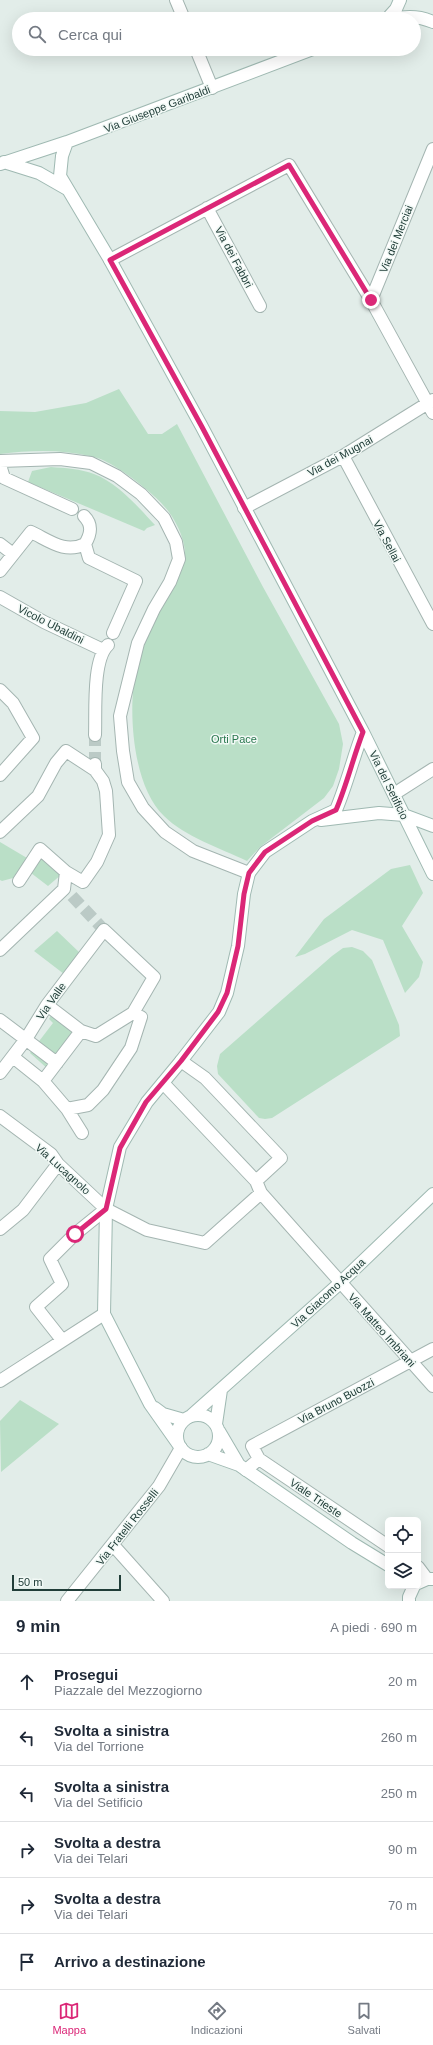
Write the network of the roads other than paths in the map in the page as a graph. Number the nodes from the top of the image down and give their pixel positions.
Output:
1 (176, 0) edge
2 (400, 0) edge
3 (181, 12) edge
4 (393, 12) edge
5 (421, 18) edge
6 (433, 22) edge
7 (199, 56) edge
8 (295, 56) edge
9 (212, 88) junction
10 (67, 142) junction
11 (433, 149) edge
12 (2, 163) edge
13 (69, 190) junction
14 (207, 208) junction
15 (110, 260) junction
16 (371, 300) junction
17 (260, 306) dead end
18 (431, 406) edge
19 (343, 456) junction
20 (0, 461) edge
21 (0, 464) edge
22 (244, 508) junction
23 (72, 509) dead end
24 (84, 516) dead end
25 (0, 544) edge
26 (85, 544) junction
27 (13, 554) junction
28 (0, 571) edge
29 (0, 597) edge
30 (433, 624) edge
31 (113, 632) dead end
32 (0, 690) edge
33 (363, 732) junction
34 (95, 735) tunnel mouth
35 (433, 769) edge
36 (0, 776) edge
37 (394, 794) junction
38 (404, 815) junction
39 (312, 821) junction
40 (433, 826) edge
41 (0, 832) edge
42 (66, 872) junction
43 (249, 873) junction
44 (433, 874) edge
45 (19, 881) dead end
46 (0, 950) edge
47 (47, 1005) junction
48 (133, 1013) junction
49 (0, 1020) edge
50 (81, 1031) junction
51 (26, 1039) junction
52 (13, 1057) junction
53 (181, 1061) junction
54 (57, 1063) junction
55 (0, 1073) edge
56 (42, 1081) junction
57 (163, 1083) junction
58 (67, 1109) junction
59 (0, 1116) edge
60 (82, 1133) dead end
61 (58, 1164) junction
62 (256, 1181) junction
63 (261, 1193) junction
64 (433, 1194) edge
65 (106, 1209) junction
66 (0, 1229) edge
67 (340, 1283) junction
68 (104, 1314) junction
69 (62, 1340) junction
70 (433, 1350) edge
71 (411, 1362) junction
72 (0, 1381) edge
73 (433, 1386) edge
74 (221, 1390) junction
75 (150, 1404) junction
76 (188, 1418) junction
77 (218, 1428) junction
78 (181, 1448) junction
79 (208, 1454) junction
80 (259, 1459) junction
81 (242, 1467) junction
82 (385, 1544) edge
83 (113, 1545) junction
84 (385, 1565) edge
85 (67, 1601) edge
86 (163, 1601) edge

1 - 3 street
2 - 4 street
5 - 6 street
7 - 9 street
8 - 9 street, Via Giuseppe Garibaldi
9 - 10 street, Via Giuseppe Garibaldi
10 - 12 street, Via Giuseppe Garibaldi
10 - 13 street, Via del Setificio
11 - 16 street, Via dei Merciai
12 - 13 street
13 - 15 street, Via del Setificio
14 - 15 street
14 - 16 street
14 - 17 street, Via dei Fabbri
15 - 22 street, Via del Setificio
16 - 18 street
18 - 19 street, Via dei Mugnai
19 - 22 street, Via dei Mugnai
19 - 30 street, Via Sellai
20 - 43 street
21 - 23 street
22 - 33 street, Via del Setificio
24 - 26 street
25 - 27 street
26 - 27 street
26 - 31 street
27 - 28 street
29 - 34 street, Vicolo Ubaldini
32 - 36 street
33 - 37 street, Via del Setificio
33 - 39 street
35 - 37 street
37 - 38 street, Via del Setificio
38 - 39 street
38 - 40 street
38 - 44 street, Via del Setificio
39 - 43 street
41 - 42 street
42 - 45 street
42 - 46 street
43 - 53 street
47 - 48 street, Via Valle
47 - 50 street
47 - 51 street, Via Valle
48 - 50 street
48 - 58 street
49 - 51 street
50 - 54 street
51 - 52 street, Via Valle
51 - 54 street
52 - 55 street, Via Valle
52 - 56 street
53 - 57 street
53 - 62 street
54 - 56 street
56 - 58 street
57 - 62 street, Via Matteo Imbriani
57 - 65 street
58 - 60 street
59 - 61 street, Via Lucagnolo
61 - 65 street, Via Lucagnolo
61 - 66 street
62 - 63 street, Via Matteo Imbriani
63 - 65 street, Via Lucagnolo
63 - 67 street, Via Matteo Imbriani
64 - 67 street, Via Giacomo Acqua
65 - 68 street
65 - 69 street
67 - 71 street, Via Matteo Imbriani
67 - 74 street, Via Giacomo Acqua
68 - 69 street
68 - 75 street
69 - 72 street
70 - 71 street, Via Bruno Buozzi
71 - 73 street, Via Matteo Imbriani
71 - 80 street, Via Bruno Buozzi
74 - 76 street, Via Giacomo Acqua
74 - 77 street
75 - 76 street
75 - 78 street
76 - 77 street
76 - 78 street
77 - 79 street
77 - 81 street, Viale Trieste
78 - 79 street
78 - 83 street, Via Fratelli Rosselli
79 - 81 street, Viale Trieste
80 - 81 street
80 - 82 street, Viale Trieste
81 - 84 street, Viale Trieste
83 - 85 street, Via Fratelli Rosselli
83 - 86 street

